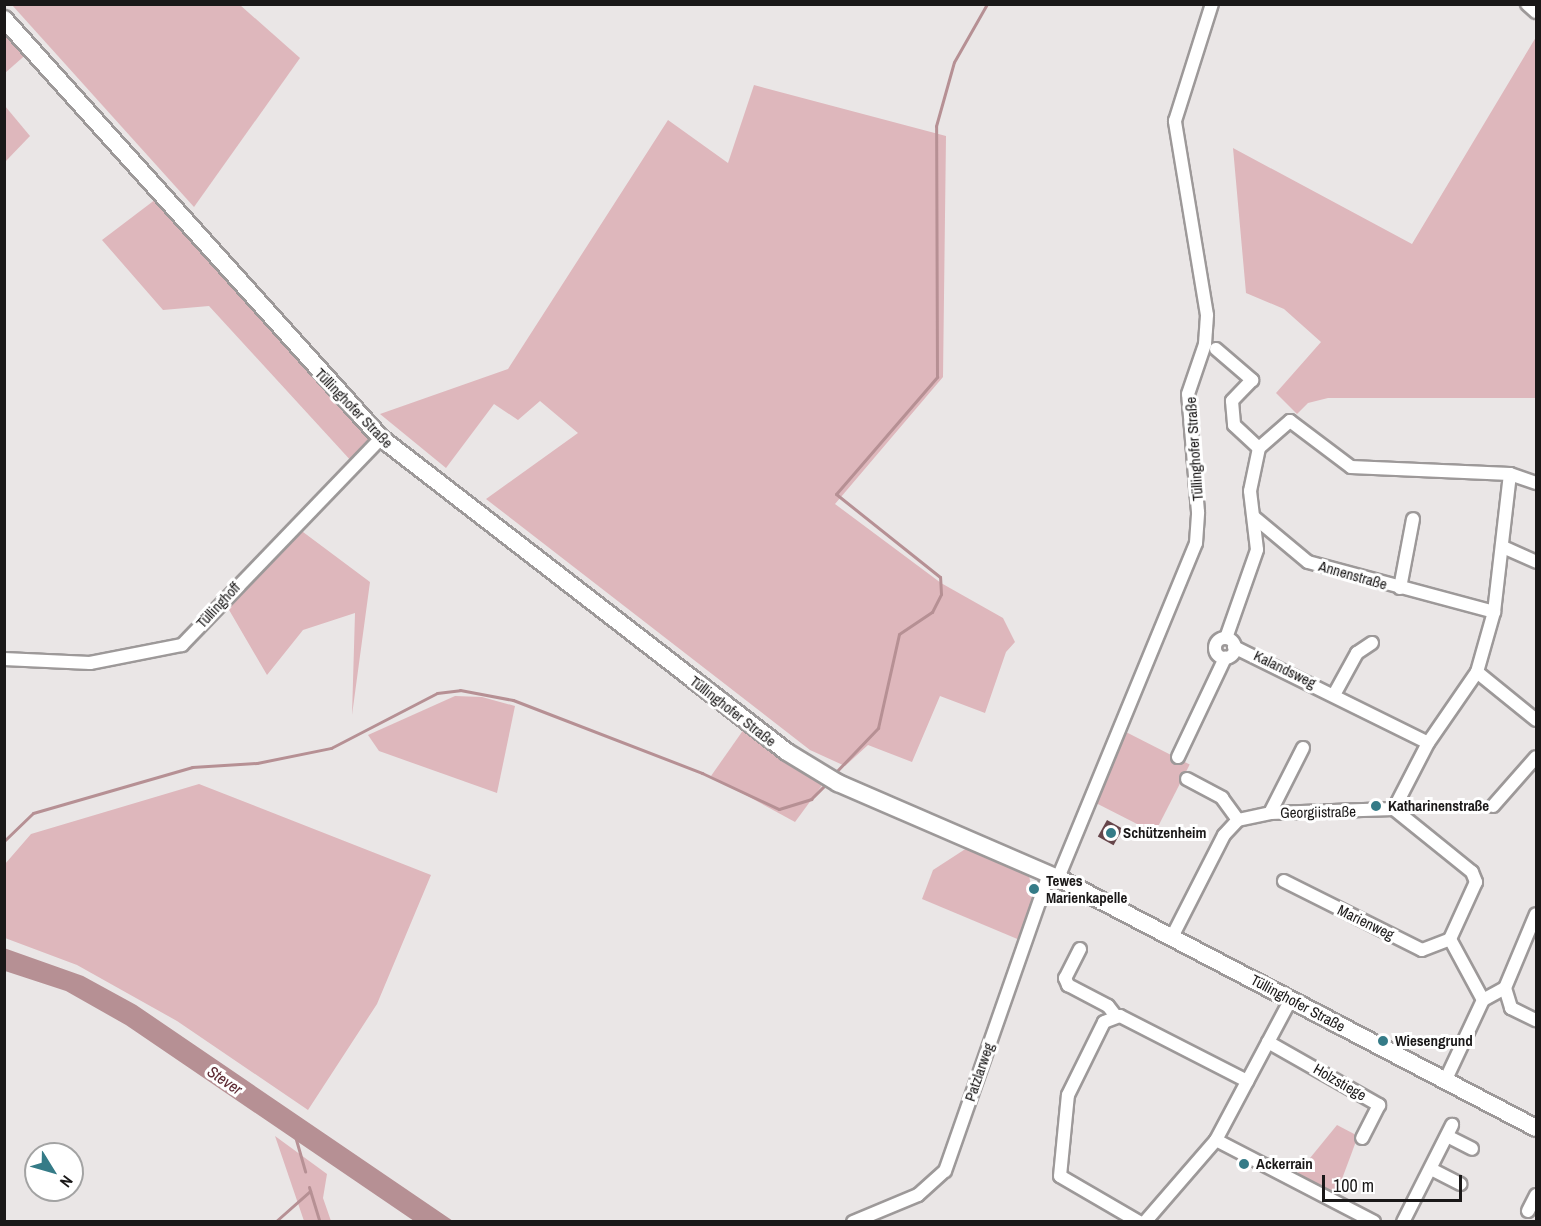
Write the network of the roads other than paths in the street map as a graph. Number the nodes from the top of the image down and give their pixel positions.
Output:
1 (1212, 4) edge
2 (1527, 4) edge
3 (1536, 12) edge
4 (4, 19) edge
5 (1216, 349) dead end
6 (381, 438) junction
7 (1258, 448) junction
8 (1510, 474) junction
9 (1536, 483) edge
10 (1254, 516) junction
11 (1413, 519) dead end
12 (1278, 537) junction
13 (1503, 547) junction
14 (1257, 550) junction
15 (1536, 562) edge
16 (1400, 588) junction
17 (1494, 612) junction
18 (1230, 643) junction
19 (1372, 643) dead end
20 (4, 660) edge
21 (1477, 672) junction
22 (1335, 693) junction
23 (1536, 720) edge
24 (1428, 743) junction
25 (1303, 748) dead end
26 (1178, 757) dead end
27 (1536, 757) edge
28 (1186, 779) dead end
29 (1493, 806) dead end
30 (1394, 809) junction
31 (1270, 813) junction
32 (1238, 819) junction
33 (1054, 876) junction
34 (1284, 881) dead end
35 (1535, 923) edge
36 (1172, 938) junction
37 (1450, 939) junction
38 (1080, 949) dead end
39 (1505, 988) junction
40 (1291, 999) junction
41 (1483, 1000) junction
42 (1115, 1015) junction
43 (1536, 1020) edge
44 (1268, 1042) junction
45 (1247, 1081) junction
46 (1445, 1081) junction
47 (1536, 1128) edge
48 (1362, 1138) dead end
49 (1216, 1140) junction
50 (1472, 1149) dead end
51 (1431, 1169) junction
52 (1460, 1184) dead end
53 (1536, 1195) edge
54 (1528, 1211) dead end
55 (853, 1221) edge
56 (1139, 1221) edge
57 (1145, 1221) edge
58 (1374, 1221) edge
59 (1403, 1221) edge

1 - 33 street, Tüllinghofer Straße
2 - 3 street
4 - 6 main road, Tüllinghofer Straße
5 - 7 street
6 - 20 street, Tüllinghoff
6 - 33 main road, Tüllinghofer Straße
7 - 8 street
7 - 10 street
8 - 9 street
8 - 13 street
10 - 12 street, Annenstraße
10 - 14 street
11 - 16 street, Annenstraße
12 - 14 street
12 - 16 street, Annenstraße
13 - 15 street
13 - 17 street
14 - 18 street
16 - 17 street, Annenstraße
17 - 21 street
18 - 22 street, Kalandsweg
18 - 26 street
19 - 22 street, Kalandsweg
21 - 23 street
21 - 24 street
22 - 24 street, Kalandsweg
24 - 30 street
25 - 31 street, Georgiistraße
27 - 29 street
28 - 32 street
30 - 31 street, Georgiistraße
30 - 37 street
31 - 32 street, Georgiistraße
32 - 36 street
33 - 36 main road, Tüllinghofer Straße
33 - 55 street, Patzlarweg
34 - 37 street, Marienweg
35 - 39 street
36 - 40 main road, Tüllinghofer Straße
37 - 41 street
38 - 42 street
39 - 41 street
39 - 43 street
40 - 44 street
40 - 46 main road, Tüllinghofer Straße
41 - 46 street
42 - 45 street
42 - 56 street
44 - 45 street
44 - 48 street, Holzstiege
45 - 49 street
46 - 47 main road, Tüllinghofer Straße
49 - 57 street
49 - 58 street
50 - 51 street
51 - 52 street
51 - 59 street
53 - 54 street

